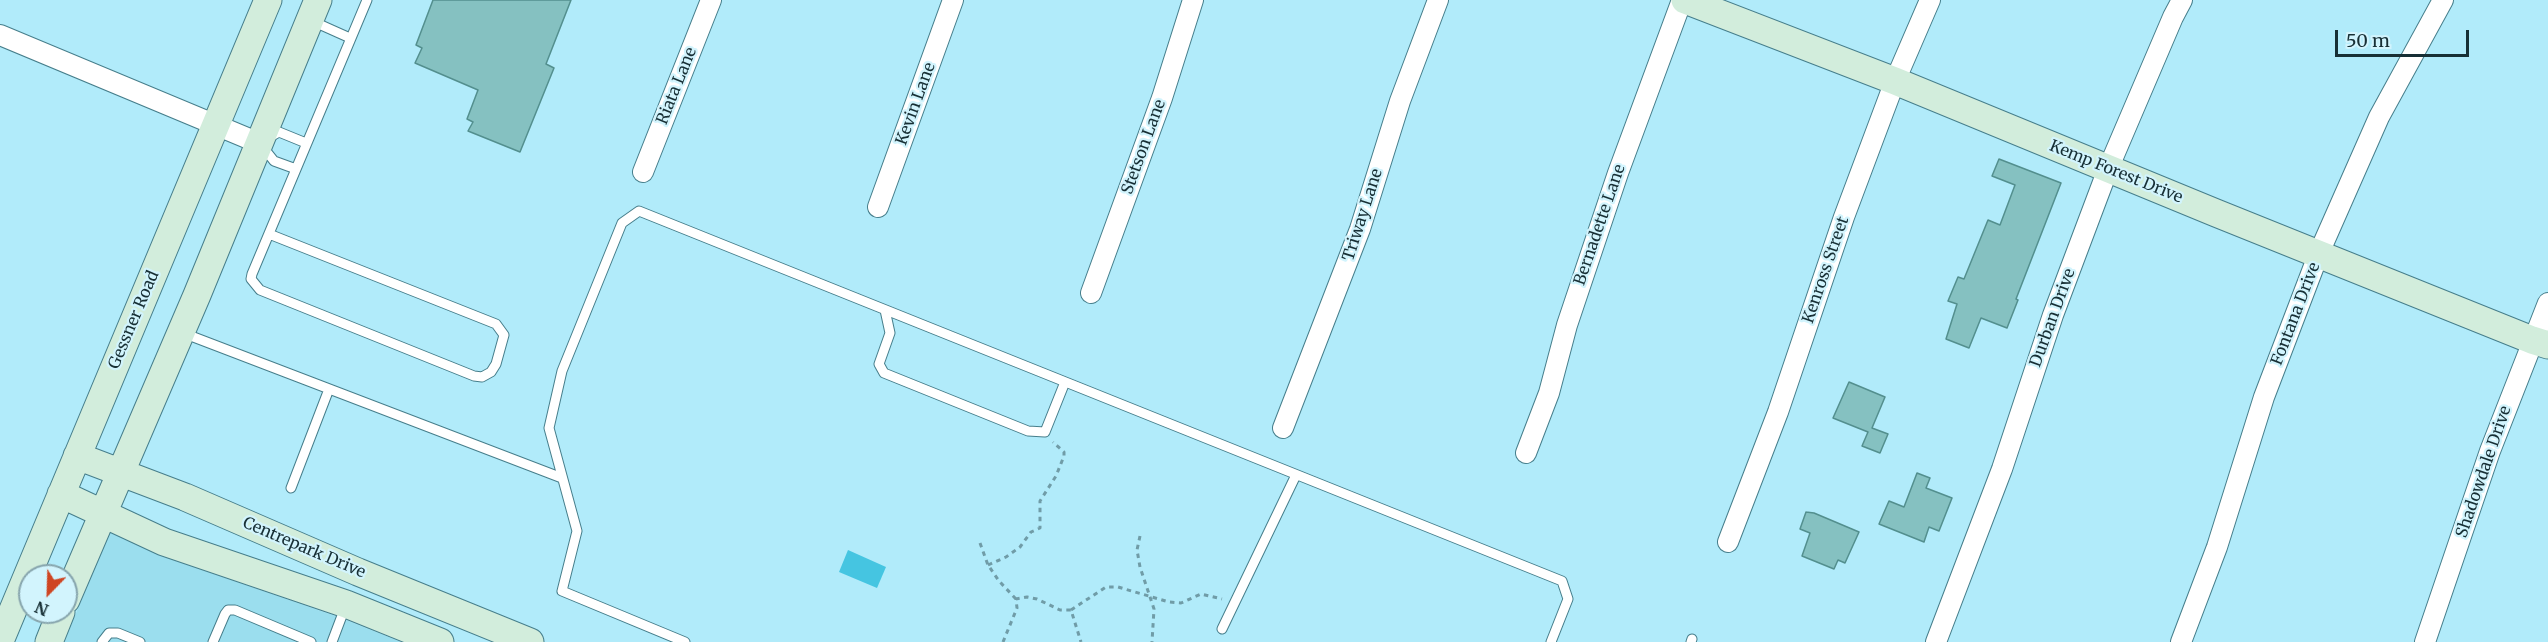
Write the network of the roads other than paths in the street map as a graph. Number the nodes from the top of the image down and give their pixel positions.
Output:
1 (268, 0) edge
2 (366, 0) edge
3 (711, 0) edge
4 (953, 0) edge
5 (1193, 0) edge
6 (1438, 0) edge
7 (1683, 0) edge
8 (1930, 0) edge
9 (2182, 0) edge
10 (2443, 0) edge
11 (314, 10) edge
12 (0, 35) edge
13 (350, 38) junction
14 (1895, 81) junction
15 (215, 125) junction
16 (259, 143) junction
17 (306, 143) junction
18 (296, 169) junction
19 (2108, 169) junction
20 (643, 172) dead end
21 (878, 207) dead end
22 (269, 234) junction
23 (2319, 253) junction
24 (1091, 293) dead end
25 (2548, 303) edge
26 (885, 310) junction
27 (193, 337) junction
28 (2540, 342) edge
29 (1065, 382) junction
30 (329, 389) junction
31 (1283, 428) dead end
32 (1526, 453) dead end
33 (77, 456) junction
34 (121, 474) junction
35 (1296, 475) junction
36 (562, 477) junction
37 (291, 488) dead end
38 (61, 494) junction
39 (103, 512) junction
40 (1728, 542) dead end
41 (78, 571) edge
42 (358, 572) junction
43 (346, 604) junction
44 (56, 624) edge
45 (1222, 629) dead end
46 (0, 641) edge
47 (49, 642) edge
48 (102, 642) edge
49 (140, 642) edge
50 (213, 642) edge
51 (311, 642) edge
52 (332, 642) edge
53 (440, 642) edge
54 (530, 642) edge
55 (685, 642) edge
56 (1551, 642) edge
57 (1936, 642) edge
58 (2181, 642) edge
59 (2425, 642) edge

1 - 15 street, Gessner Road
2 - 13 lane
3 - 20 street, Riata Lane
4 - 21 street, Kevin Lane
5 - 24 street, Stetson Lane
6 - 31 street, Triway Lane
7 - 14 street, Kemp Forest Drive
7 - 32 street, Bernadette Lane
8 - 14 street, Kenross Street
9 - 19 street, Durban Drive
10 - 23 street, Fontana Drive
11 - 13 lane
11 - 16 street
12 - 15 street
13 - 17 lane
14 - 19 street, Kemp Forest Drive
14 - 40 street, Kenross Street
15 - 16 street
15 - 33 street, Gessner Road
16 - 17 lane
16 - 18 lane
16 - 27 street
17 - 18 lane
18 - 22 lane
19 - 23 street, Kemp Forest Drive
19 - 57 street, Durban Drive
22 - 22 lane
23 - 28 street, Kemp Forest Drive
23 - 58 street, Fontana Drive
25 - 28 street, Shadowdale Drive
26 - 29 lane
26 - 29 lane
26 - 36 lane
27 - 30 lane
27 - 34 street
28 - 59 street, Shadowdale Drive
29 - 35 lane
30 - 36 lane
30 - 37 lane
33 - 34 street, Centrepark Drive
33 - 38 street, Gessner Road
34 - 39 street
34 - 42 street, Centrepark Drive
35 - 45 lane
35 - 56 lane
36 - 55 lane
38 - 39 street
38 - 46 street, Gessner Road
39 - 41 street
39 - 43 street
42 - 43 street
42 - 54 street, Centrepark Drive
43 - 52 lane
43 - 53 street
44 - 47 street
48 - 49 lane
50 - 51 lane

